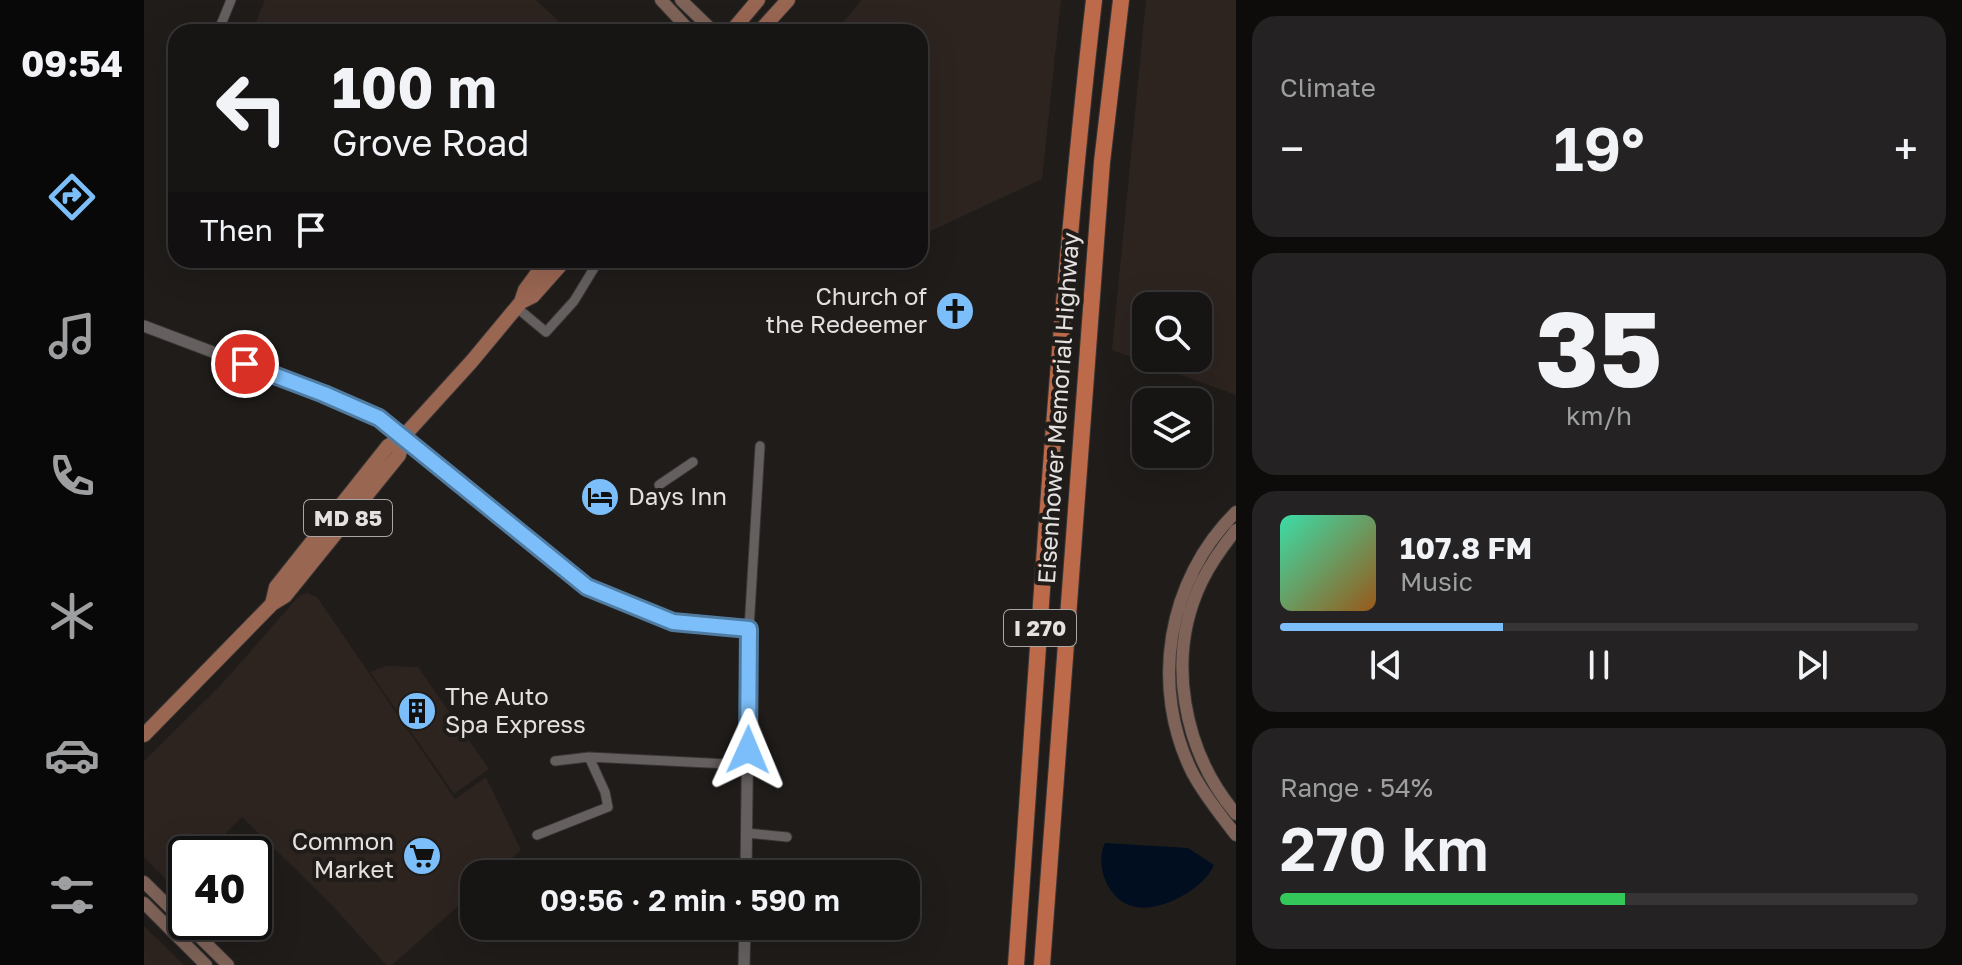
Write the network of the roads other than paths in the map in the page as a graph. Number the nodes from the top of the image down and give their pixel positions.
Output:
1 (231, 0) edge
2 (661, 0) edge
3 (681, 0) edge
4 (758, 0) edge
5 (788, 0) edge
6 (1094, 0) edge
7 (1121, 0) edge
8 (221, 24) edge
9 (684, 24) edge
10 (706, 24) edge
11 (738, 24) edge
12 (766, 24) edge
13 (541, 268) edge
14 (558, 268) edge
15 (594, 268) edge
16 (518, 305) junction
17 (144, 326) edge
18 (403, 437) junction
19 (760, 446) dead end
20 (693, 462) dead end
21 (659, 485) dead end
22 (1236, 512) edge
23 (1236, 530) edge
24 (749, 629) junction
25 (144, 735) edge
26 (589, 757) junction
27 (555, 761) dead end
28 (748, 765) junction
29 (1236, 814) edge
30 (747, 833) junction
31 (537, 835) dead end
32 (1236, 835) edge
33 (787, 837) dead end
34 (746, 860) edge
35 (144, 882) edge
36 (144, 903) edge
37 (745, 940) edge
38 (1016, 964) edge
39 (206, 965) edge
40 (228, 965) edge
41 (744, 965) edge
42 (1042, 965) edge

1 - 8 street
2 - 9 main road
3 - 10 main road
4 - 11 main road
5 - 12 main road
6 - 38 highway, Eisenhower Memorial Highway / I 270
7 - 42 highway, Eisenhower Memorial Highway / I 270
13 - 16 main road, MD 85
14 - 16 main road, MD 85
15 - 16 street
16 - 18 main road, MD 85
17 - 18 street
18 - 24 street
18 - 25 main road, MD 85
19 - 24 street
20 - 21 street
22 - 32 main road
23 - 29 main road
24 - 28 street
26 - 27 street
26 - 28 street
26 - 31 street
28 - 30 street
30 - 33 street
30 - 34 street
35 - 40 main road
36 - 39 main road
37 - 41 street

